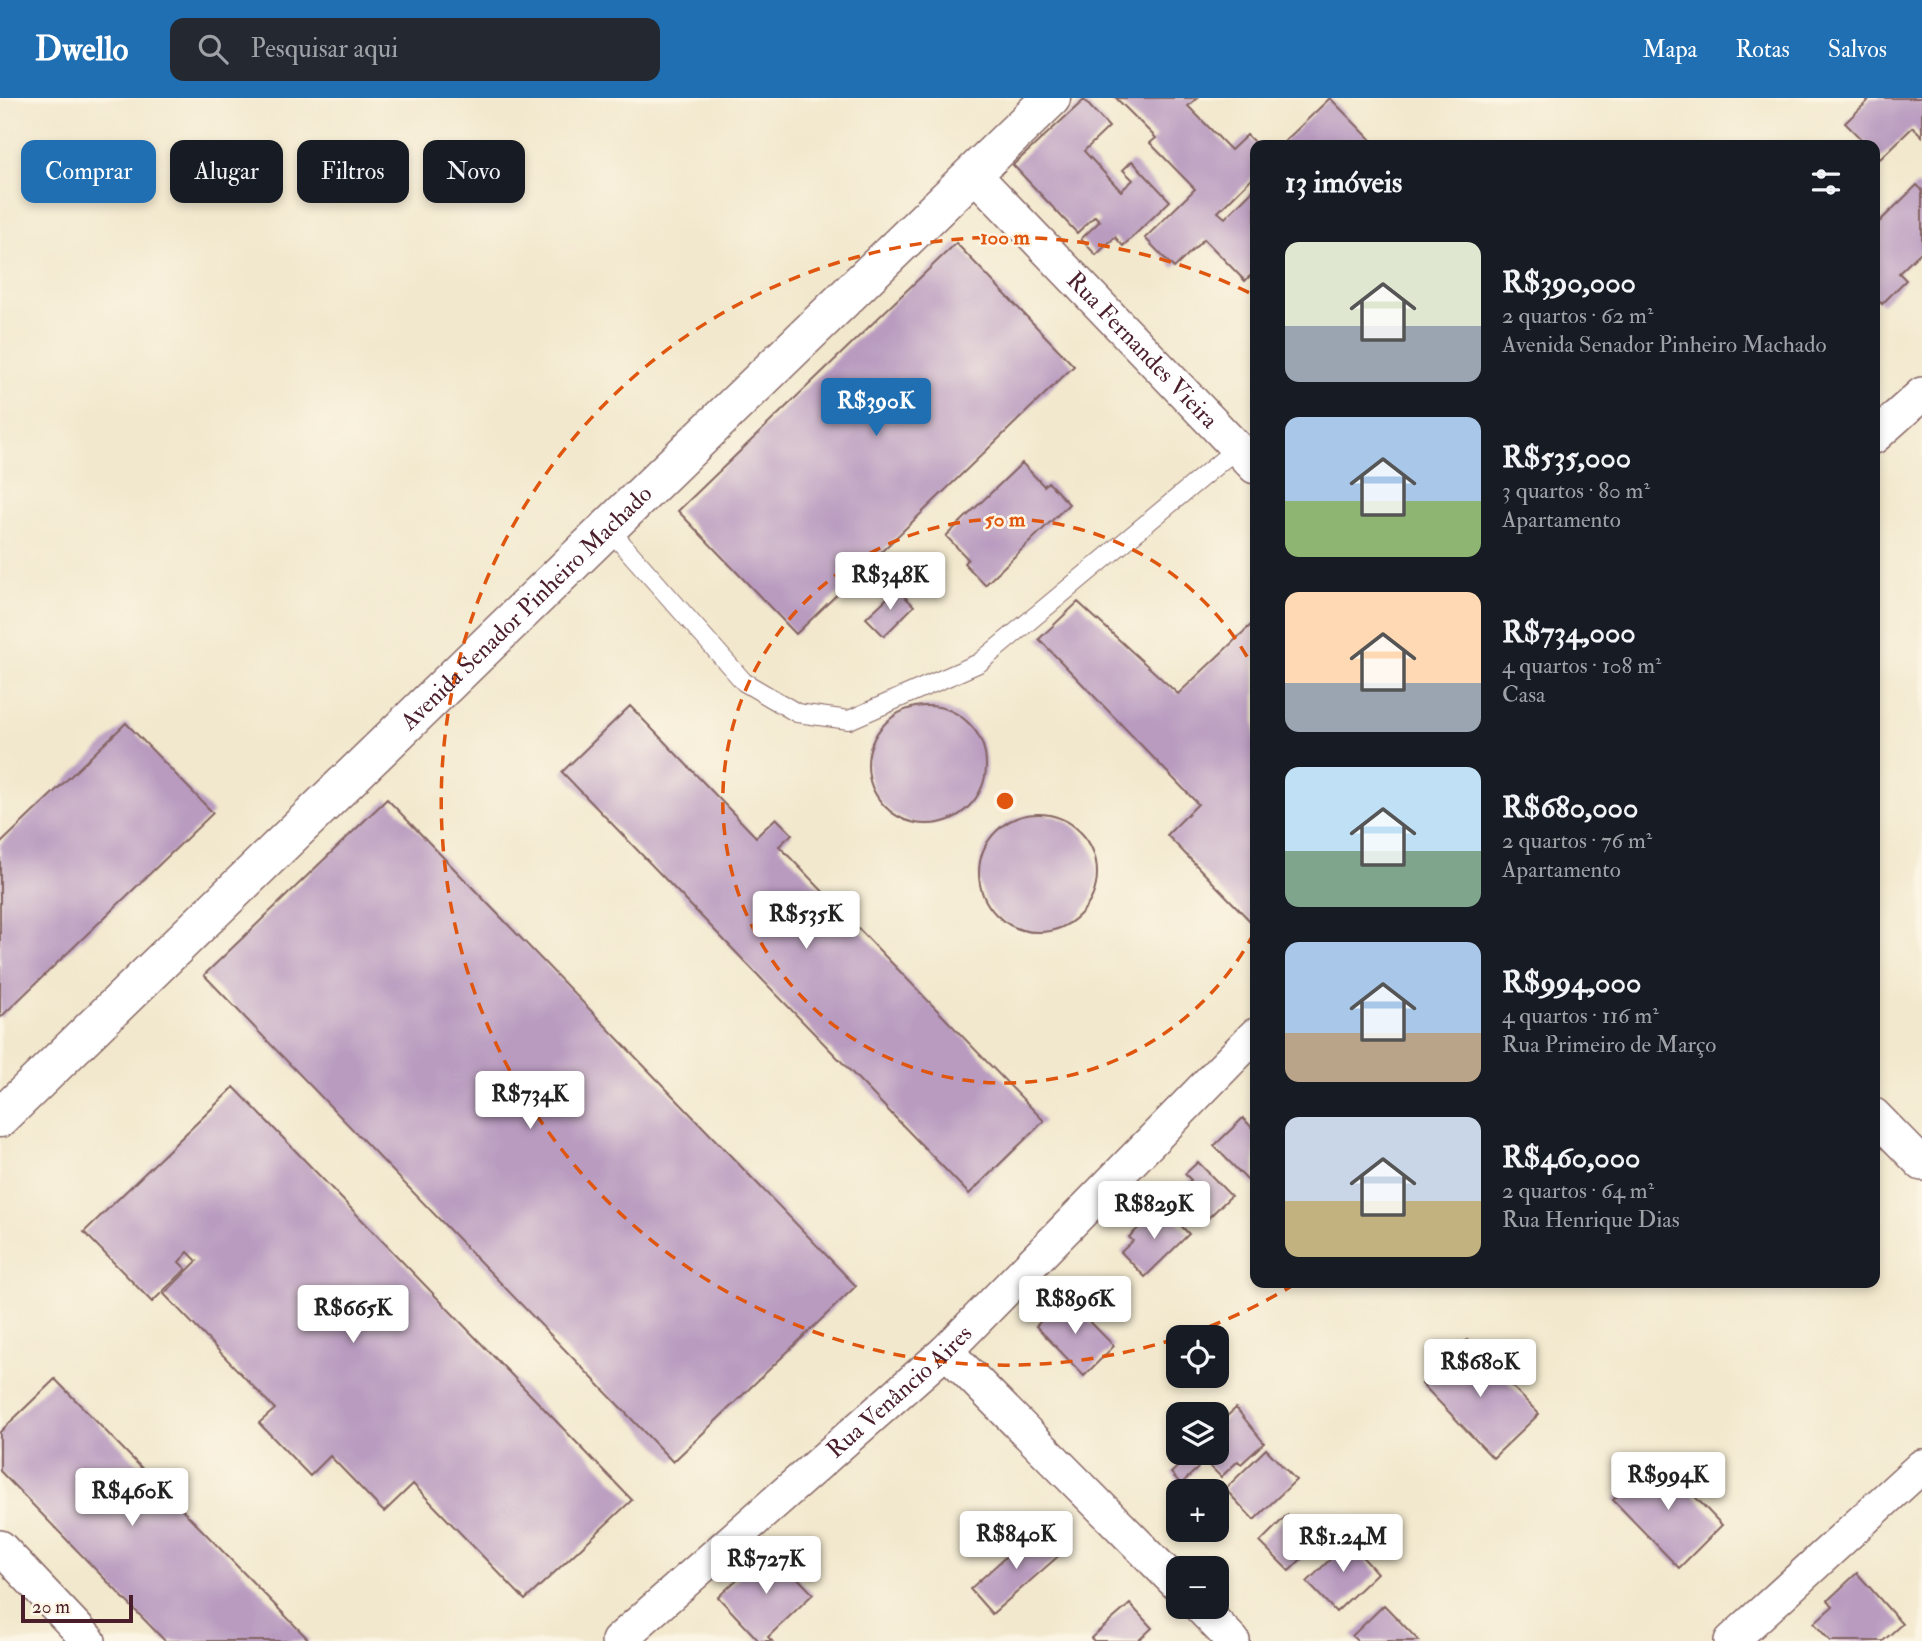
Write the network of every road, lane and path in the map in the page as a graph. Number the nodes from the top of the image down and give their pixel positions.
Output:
1 (1051, 98) edge
2 (973, 173) junction
3 (1922, 394) edge
4 (1880, 432) edge
5 (1246, 458) edge
6 (608, 528) junction
7 (1250, 1040) edge
8 (0, 1118) edge
9 (1880, 1121) edge
10 (1922, 1164) edge
11 (946, 1351) junction
12 (1922, 1466) edge
13 (0, 1548) edge
14 (1166, 1573) edge
15 (1212, 1619) edge
16 (89, 1641) edge
17 (618, 1641) edge
18 (1233, 1641) edge
19 (1731, 1641) edge

1 - 2 main road, Avenida Senador Pinheiro Machado
2 - 5 street, Rua Fernandes Vieira
2 - 6 main road, Avenida Senador Pinheiro Machado
3 - 4 street
5 - 6 lane
6 - 8 main road, Avenida Senador Pinheiro Machado
7 - 11 street, Rua Venâncio Aires
9 - 10 street
11 - 14 street
11 - 17 street, Rua Venâncio Aires
12 - 19 street
13 - 16 street
15 - 18 street

